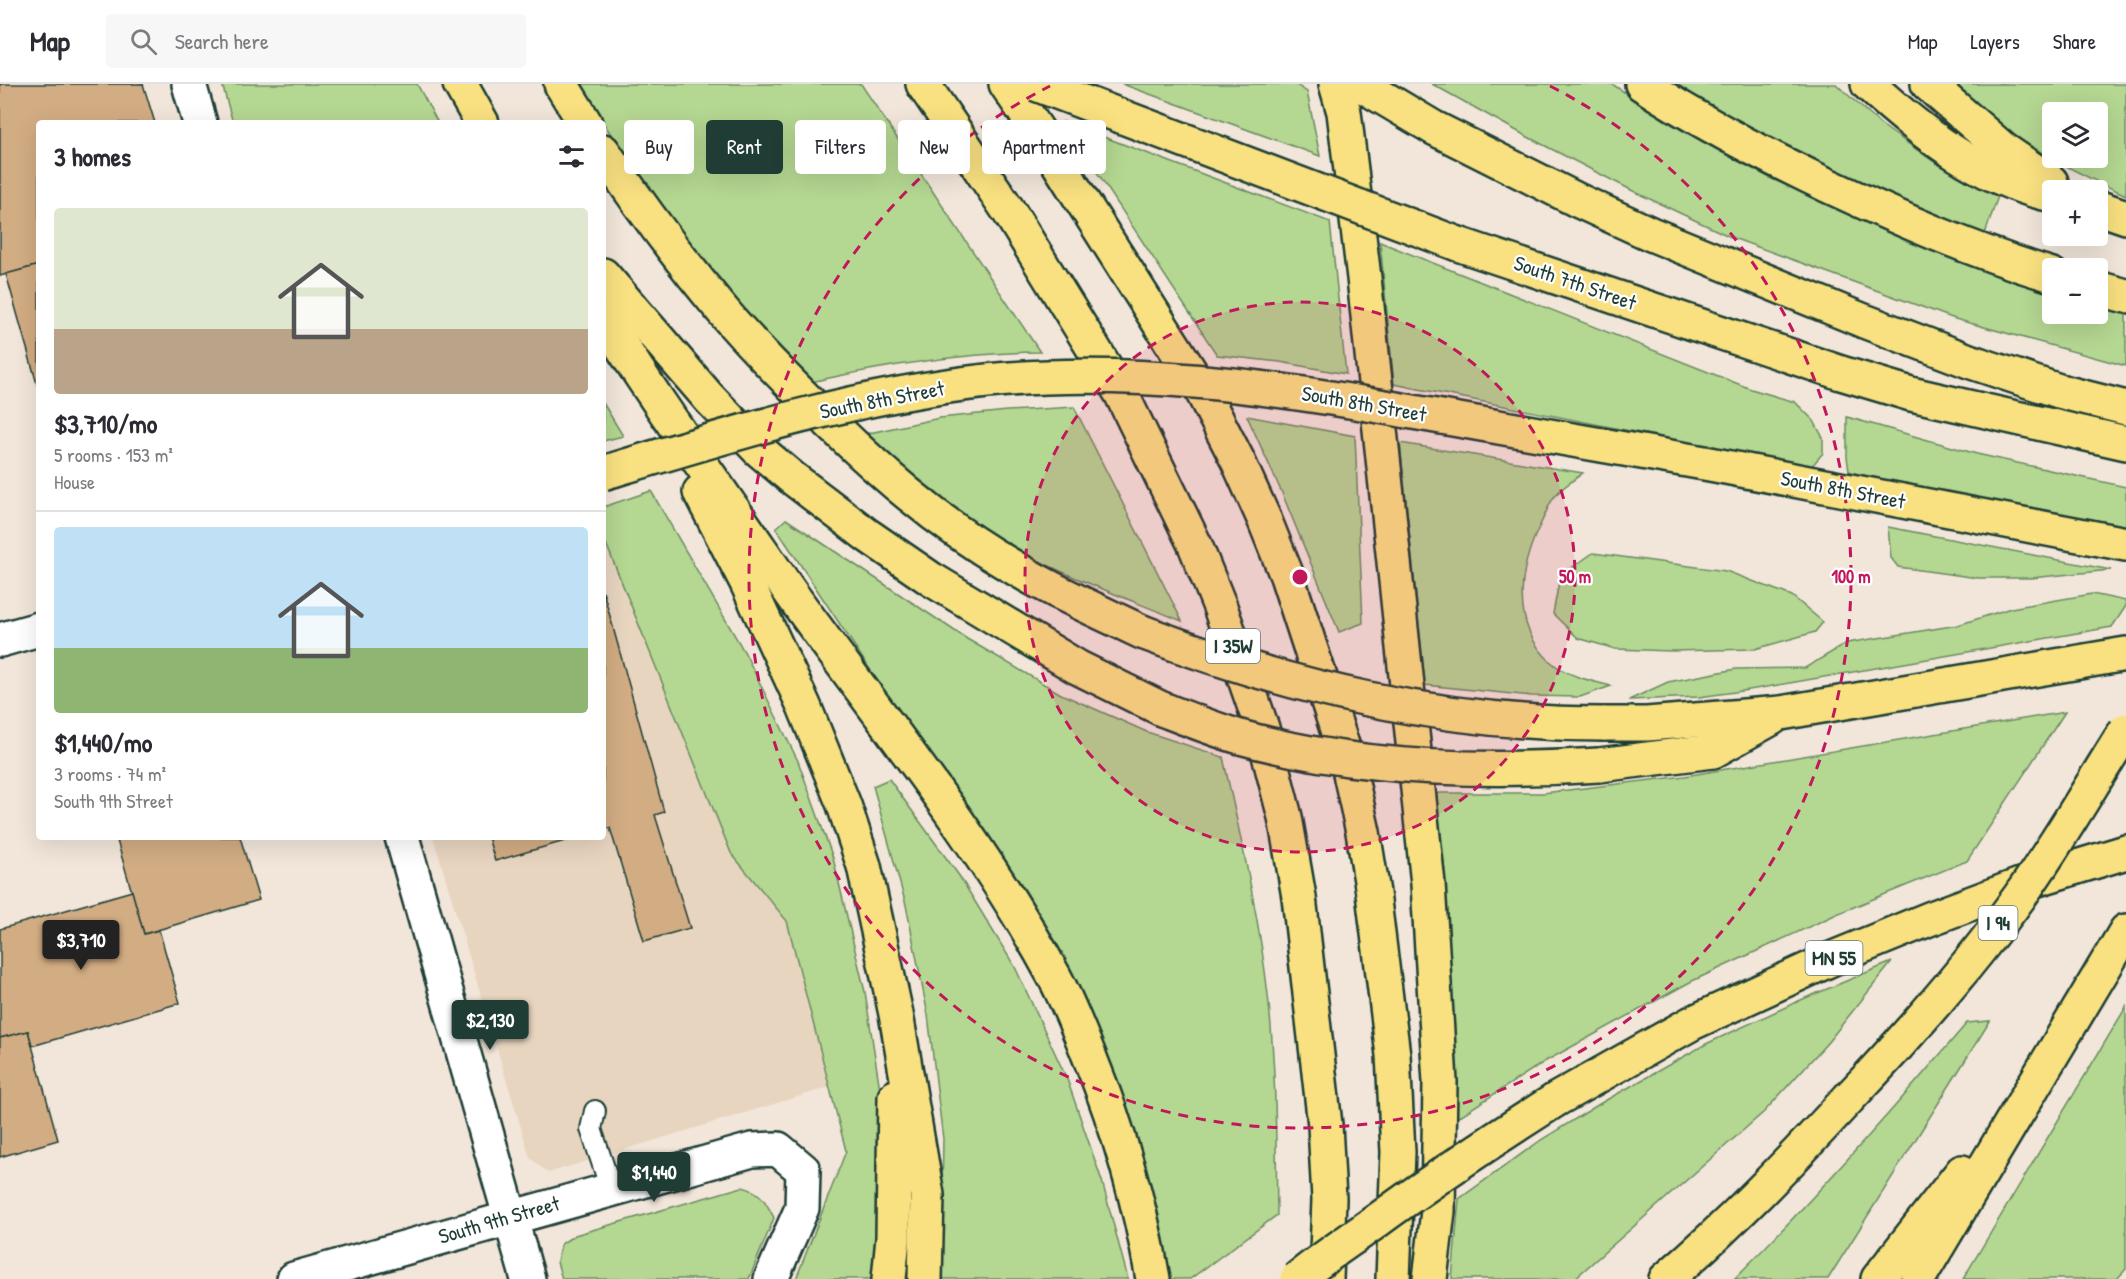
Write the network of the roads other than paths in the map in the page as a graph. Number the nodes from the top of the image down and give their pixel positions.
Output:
1 (189, 84) edge
2 (460, 84) edge
3 (561, 84) edge
4 (923, 84) edge
5 (1006, 84) edge
6 (1036, 84) edge
7 (1336, 84) edge
8 (1359, 84) edge
9 (1642, 84) edge
10 (1868, 84) edge
11 (1928, 84) edge
12 (199, 120) edge
13 (480, 120) edge
14 (583, 120) edge
15 (606, 155) edge
16 (2048, 180) edge
17 (2042, 193) edge
18 (2108, 211) edge
19 (2126, 217) edge
20 (2042, 272) edge
21 (606, 278) edge
22 (2108, 291) edge
23 (2126, 297) edge
24 (606, 322) edge
25 (635, 369) junction
26 (2126, 408) edge
27 (2126, 443) edge
28 (606, 472) edge
29 (2126, 544) edge
30 (36, 630) edge
31 (0, 640) edge
32 (2126, 654) edge
33 (1781, 713) junction
34 (2126, 730) edge
35 (403, 840) edge
36 (2126, 852) edge
37 (2126, 931) edge
38 (896, 1014) junction
39 (2047, 1065) junction
40 (595, 1111) dead end
41 (611, 1189) junction
42 (510, 1217) junction
43 (294, 1279) edge
44 (528, 1279) edge
45 (771, 1279) edge
46 (889, 1279) edge
47 (925, 1279) edge
48 (1154, 1279) edge
49 (1297, 1279) edge
50 (1326, 1279) edge
51 (1393, 1279) edge
52 (1430, 1279) edge
53 (1666, 1279) edge
54 (1878, 1279) edge
55 (1918, 1279) edge

1 - 12 street
2 - 13 highway
3 - 14 highway
4 - 50 highway, I 35W
5 - 51 highway
6 - 27 highway, South 7th Street, bridge
7 - 52 highway
8 - 26 highway
9 - 20 highway
10 - 17 highway
11 - 16 highway
15 - 33 highway, bridge
18 - 19 highway
21 - 33 highway, bridge
22 - 23 highway
24 - 25 highway
25 - 38 highway
25 - 48 highway
28 - 29 highway, South 8th Street, bridge
30 - 31 street
32 - 33 highway
34 - 53 highway, I 94, bridge
35 - 42 street
36 - 49 highway, MN 55, bridge
37 - 39 highway
38 - 46 highway
38 - 47 highway
39 - 54 highway
39 - 55 highway
40 - 41 lane
41 - 42 street, South 9th Street
41 - 45 street, South 9th Street
42 - 43 street, South 9th Street
42 - 44 street

